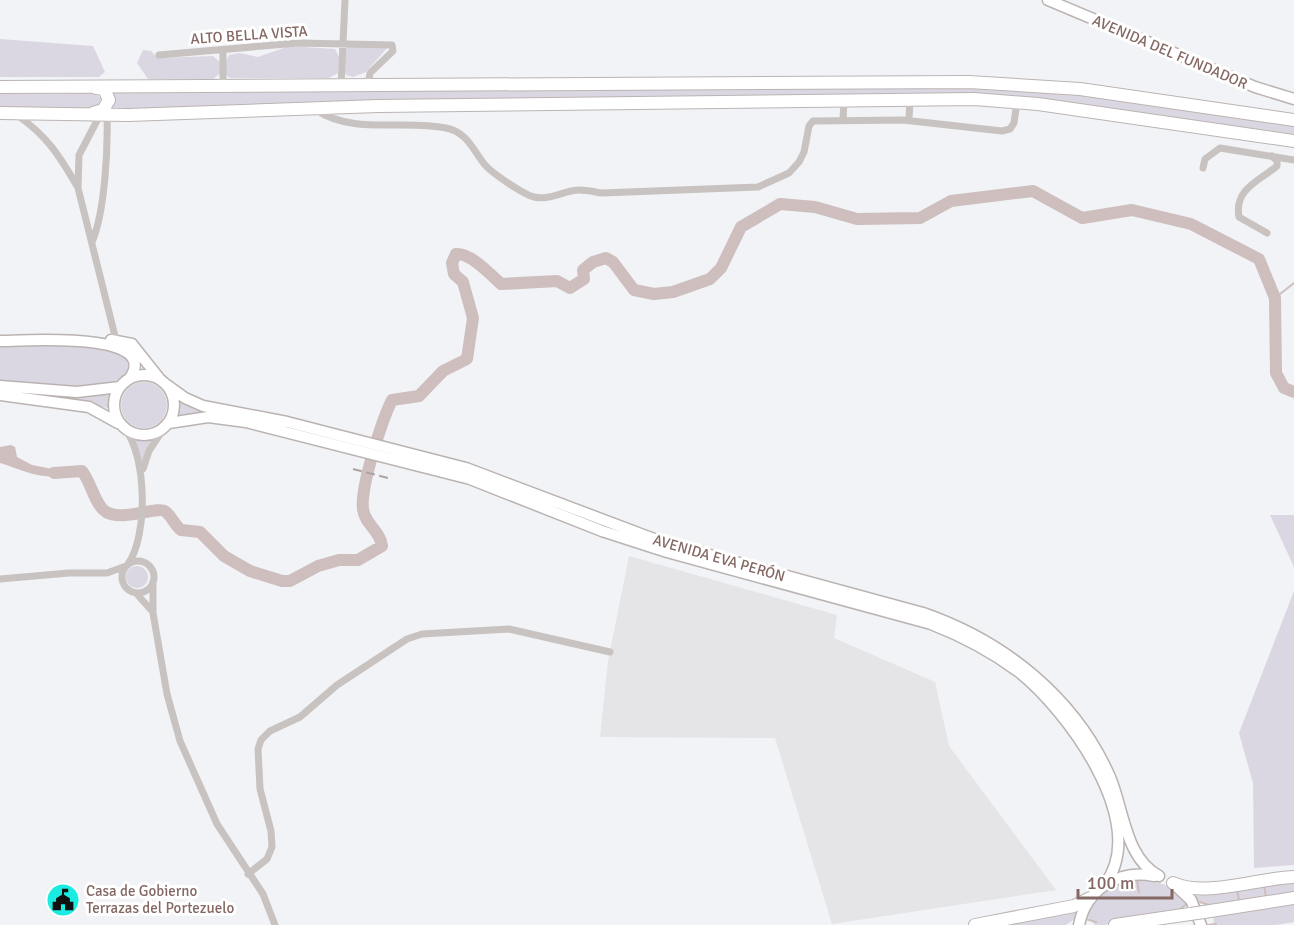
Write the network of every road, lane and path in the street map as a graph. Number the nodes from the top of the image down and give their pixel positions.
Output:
1 (345, 0) edge
2 (1048, 0) edge
3 (341, 43) junction
4 (223, 51) junction
5 (159, 55) dead end
6 (223, 85) junction
7 (87, 86) junction
8 (341, 86) junction
9 (368, 86) junction
10 (0, 87) edge
11 (844, 99) junction
12 (910, 99) junction
13 (1294, 99) edge
14 (1017, 102) junction
15 (314, 108) junction
16 (0, 113) edge
17 (16, 114) junction
18 (80, 114) junction
19 (103, 115) junction
20 (843, 120) junction
21 (909, 120) junction
22 (1294, 120) edge
23 (1267, 137) junction
24 (1294, 141) edge
25 (1264, 154) junction
26 (1272, 156) junction
27 (1294, 159) edge
28 (1203, 168) dead end
29 (78, 188) junction
30 (1267, 232) dead end
31 (93, 242) junction
32 (116, 340) junction
33 (0, 341) edge
34 (90, 342) junction
35 (130, 378) junction
36 (163, 382) junction
37 (0, 386) edge
38 (120, 387) junction
39 (0, 395) edge
40 (167, 425) junction
41 (123, 427) junction
42 (352, 443) junction
43 (400, 456) junction
44 (141, 480) junction
45 (139, 541) junction
46 (147, 564) junction
47 (127, 565) junction
48 (107, 573) junction
49 (0, 579) edge
50 (153, 582) junction
51 (123, 584) junction
52 (136, 593) junction
53 (153, 613) junction
54 (610, 652) dead end
55 (248, 874) junction
56 (1160, 876) junction
57 (1294, 877) edge
58 (1173, 883) junction
59 (1105, 884) junction
60 (1090, 898) junction
61 (1294, 898) edge
62 (275, 925) edge
63 (975, 925) edge
64 (1079, 925) edge
65 (1115, 925) edge
66 (1201, 925) edge

1 - 3 street
2 - 13 main road, AVENIDA DEL FUNDADOR
3 - 4 street, ALTO BELLA VISTA
3 - 8 street
3 - 9 street, ALTO BELLA VISTA
4 - 5 street, ALTO BELLA VISTA
4 - 6 street
6 - 7 highway
6 - 8 highway
7 - 10 highway
7 - 18 highway
8 - 9 highway
9 - 22 highway
11 - 12 highway
11 - 15 highway
11 - 20 street
12 - 14 highway
12 - 21 street
14 - 21 street
14 - 23 highway
15 - 19 highway
15 - 20 street
16 - 17 highway
17 - 18 highway
17 - 29 street
18 - 19 highway
19 - 29 street
19 - 31 street
20 - 21 street
23 - 24 highway
23 - 25 street
25 - 26 street
25 - 28 street
26 - 27 street
26 - 30 street
29 - 31 street
31 - 32 street
32 - 34 main road
32 - 36 main road
33 - 34 main road
34 - 35 main road
35 - 36 main road
35 - 38 main road
36 - 40 main road
36 - 42 main road, AVENIDA EVA PERÓN
37 - 38 main road
38 - 41 main road
39 - 41 main road
40 - 41 main road
40 - 42 main road, AVENIDA EVA PERÓN
40 - 44 street
41 - 44 street
42 - 43 main road, AVENIDA EVA PERÓN
43 - 56 main road, AVENIDA EVA PERÓN
43 - 59 main road, AVENIDA EVA PERÓN
44 - 45 street
45 - 46 street
45 - 47 street
46 - 47 street
46 - 50 street
47 - 48 street
47 - 51 street
48 - 49 street
48 - 51 street
50 - 52 street
50 - 53 street
51 - 52 street
52 - 53 street
53 - 55 street
54 - 55 street
55 - 62 street
56 - 58 main road
56 - 59 main road
57 - 58 highway
58 - 66 main road
59 - 60 main road
60 - 63 highway
60 - 64 main road
61 - 65 highway, bridge

